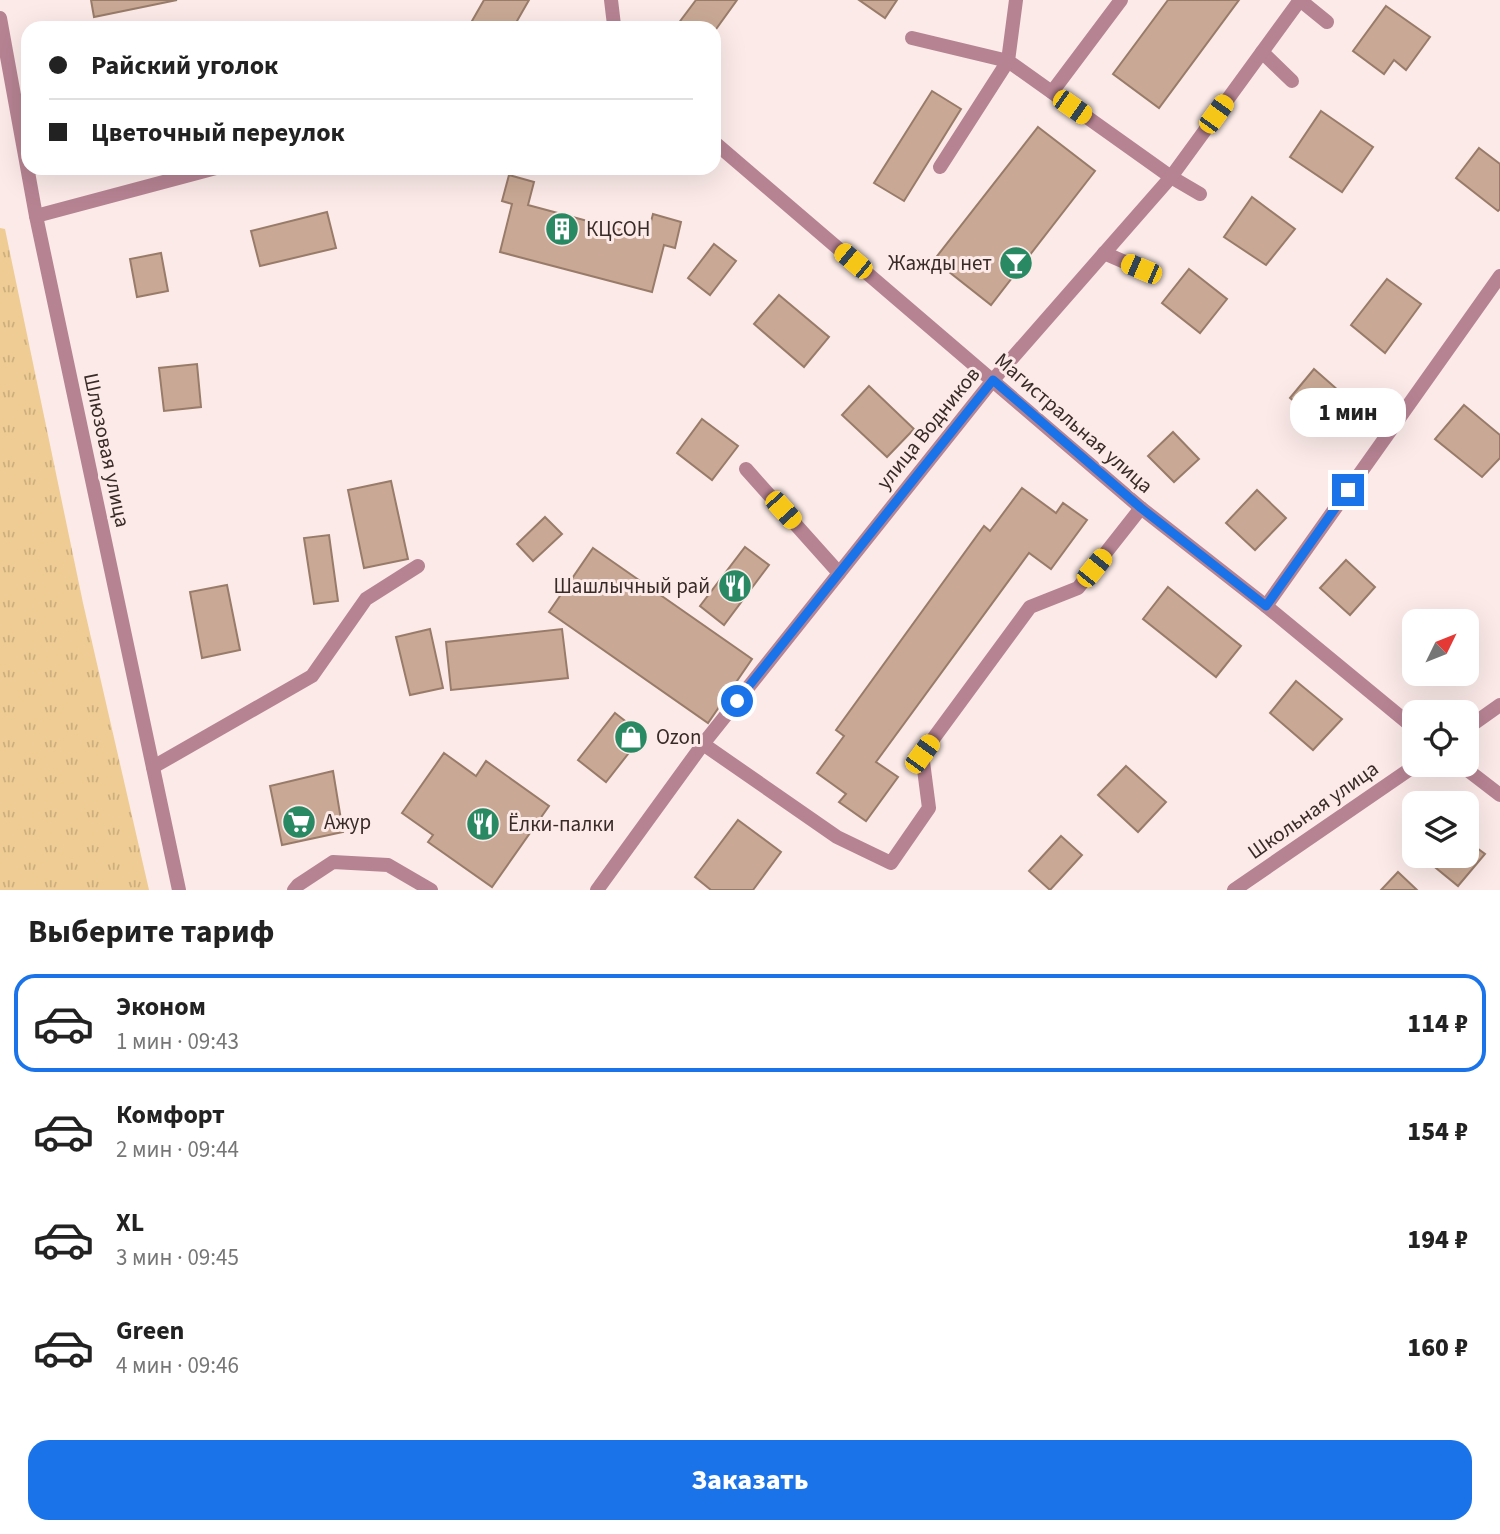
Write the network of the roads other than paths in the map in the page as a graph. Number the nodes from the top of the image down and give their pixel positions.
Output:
1 (611, 0) edge
2 (1016, 0) edge
3 (1121, 0) edge
4 (1300, 0) edge
5 (0, 18) edge
6 (614, 21) edge
7 (1327, 22) dead end
8 (912, 38) dead end
9 (1262, 52) junction
10 (1008, 61) junction
11 (1292, 81) dead end
12 (1052, 92) junction
13 (21, 134) edge
14 (721, 148) edge
15 (940, 167) dead end
16 (29, 175) edge
17 (190, 175) edge
18 (1171, 177) junction
19 (1200, 194) dead end
20 (36, 216) junction
21 (1104, 253) junction
22 (1141, 269) dead end
23 (1500, 276) edge
24 (993, 380) junction
25 (746, 469) dead end
26 (1141, 508) junction
27 (418, 566) dead end
28 (839, 573) junction
29 (1266, 606) junction
30 (1500, 705) edge
31 (1402, 718) edge
32 (1479, 720) edge
33 (703, 744) junction
34 (153, 767) junction
35 (1402, 775) edge
36 (1477, 777) edge
37 (1500, 795) edge
38 (179, 890) edge
39 (294, 890) edge
40 (431, 890) edge
41 (597, 890) edge
42 (1234, 890) edge

1 - 6 street
2 - 10 street
3 - 12 street
4 - 7 street
4 - 9 street, улица Водников
5 - 13 street, Шлюзовая улица
8 - 10 street
9 - 11 street
9 - 18 street, улица Водников
10 - 12 street
10 - 15 street
12 - 18 street
14 - 24 street, Магистральная улица
16 - 20 street, Шлюзовая улица
17 - 20 street
18 - 19 street
18 - 21 street, улица Водников
20 - 34 street, Шлюзовая улица
21 - 22 street
21 - 24 street, улица Водников
23 - 29 street
24 - 26 street, Магистральная улица
24 - 28 street, улица Водников
25 - 28 street
26 - 29 street, Магистральная улица
26 - 33 street
27 - 34 street
28 - 33 street, улица Водников
29 - 31 street, Магистральная улица
30 - 32 street
33 - 41 street, улица Водников
34 - 38 street, Шлюзовая улица
35 - 42 street, Школьная улица
36 - 37 street
39 - 40 street

